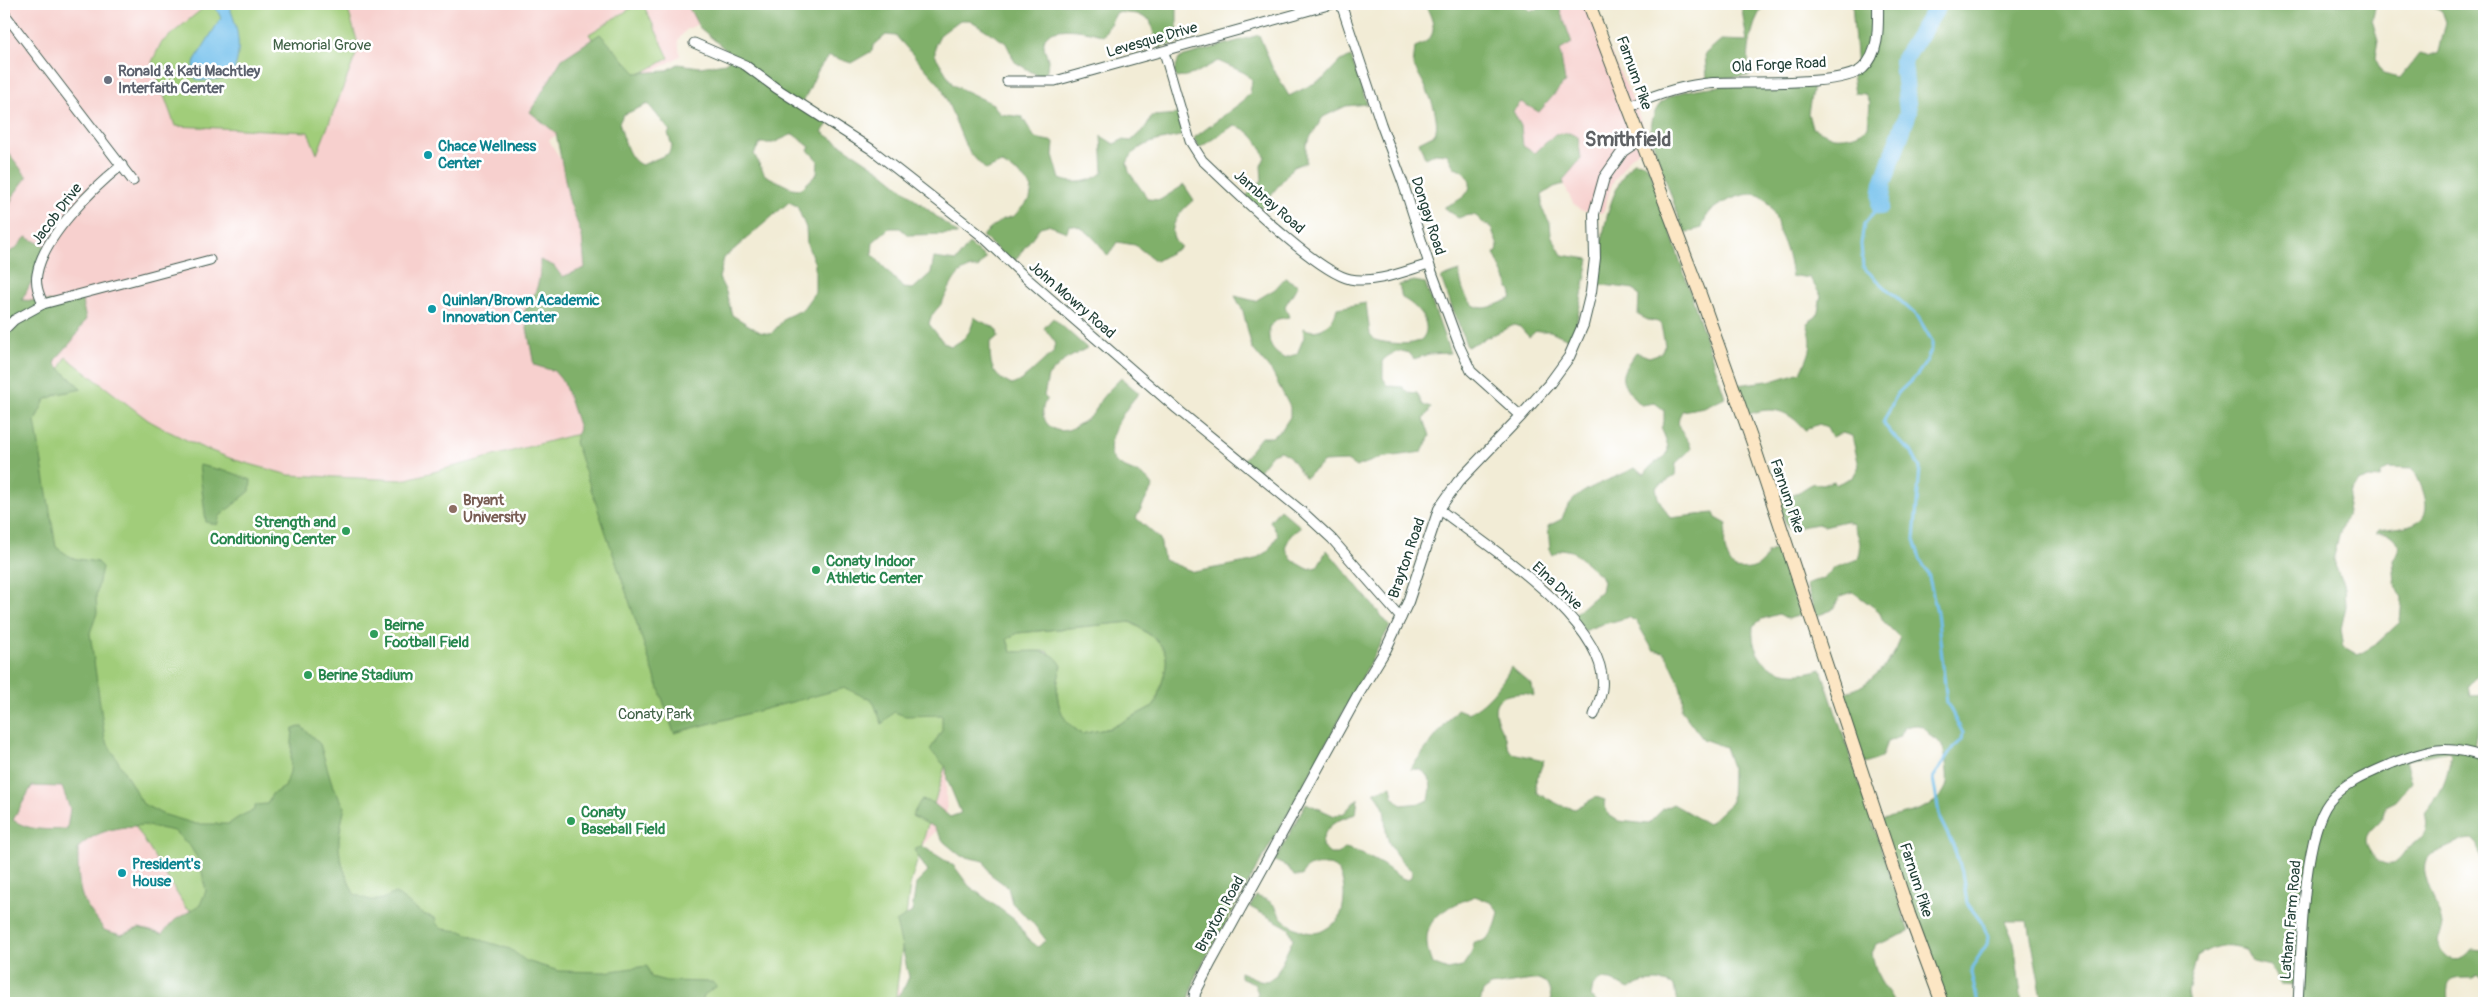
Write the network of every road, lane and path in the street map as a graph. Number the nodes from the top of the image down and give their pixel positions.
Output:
1 (1332, 4) edge
2 (1341, 4) edge
3 (1589, 4) edge
4 (1878, 4) edge
5 (4, 13) edge
6 (694, 43) dead end
7 (1164, 52) junction
8 (1007, 81) dead end
9 (1630, 106) junction
10 (1640, 139) junction
11 (122, 165) junction
12 (134, 181) dead end
13 (210, 260) dead end
14 (1429, 264) junction
15 (43, 304) junction
16 (4, 330) edge
17 (1521, 416) junction
18 (1439, 510) junction
19 (1401, 618) junction
20 (1594, 715) dead end
21 (2484, 757) edge
22 (1194, 1003) edge
23 (1942, 1003) edge
24 (2298, 1003) edge

1 - 7 street, Levesque Drive
2 - 14 street, Dongay Road
3 - 9 main road, Farnum Pike
4 - 9 street, Old Forge Road
5 - 11 street
6 - 19 street, John Mowry Road
7 - 8 street, Levesque Drive
7 - 14 street, Jambray Road
9 - 10 main road, Farnum Pike
10 - 17 street, Brayton Road
10 - 23 main road, Farnum Pike
11 - 12 street
11 - 15 street, Jacob Drive
13 - 15 street
14 - 17 street, Dongay Road
15 - 16 street
17 - 18 street, Brayton Road
18 - 19 street, Brayton Road
18 - 20 street, Elna Drive
19 - 22 street, Brayton Road
21 - 24 street, Latham Farm Road

